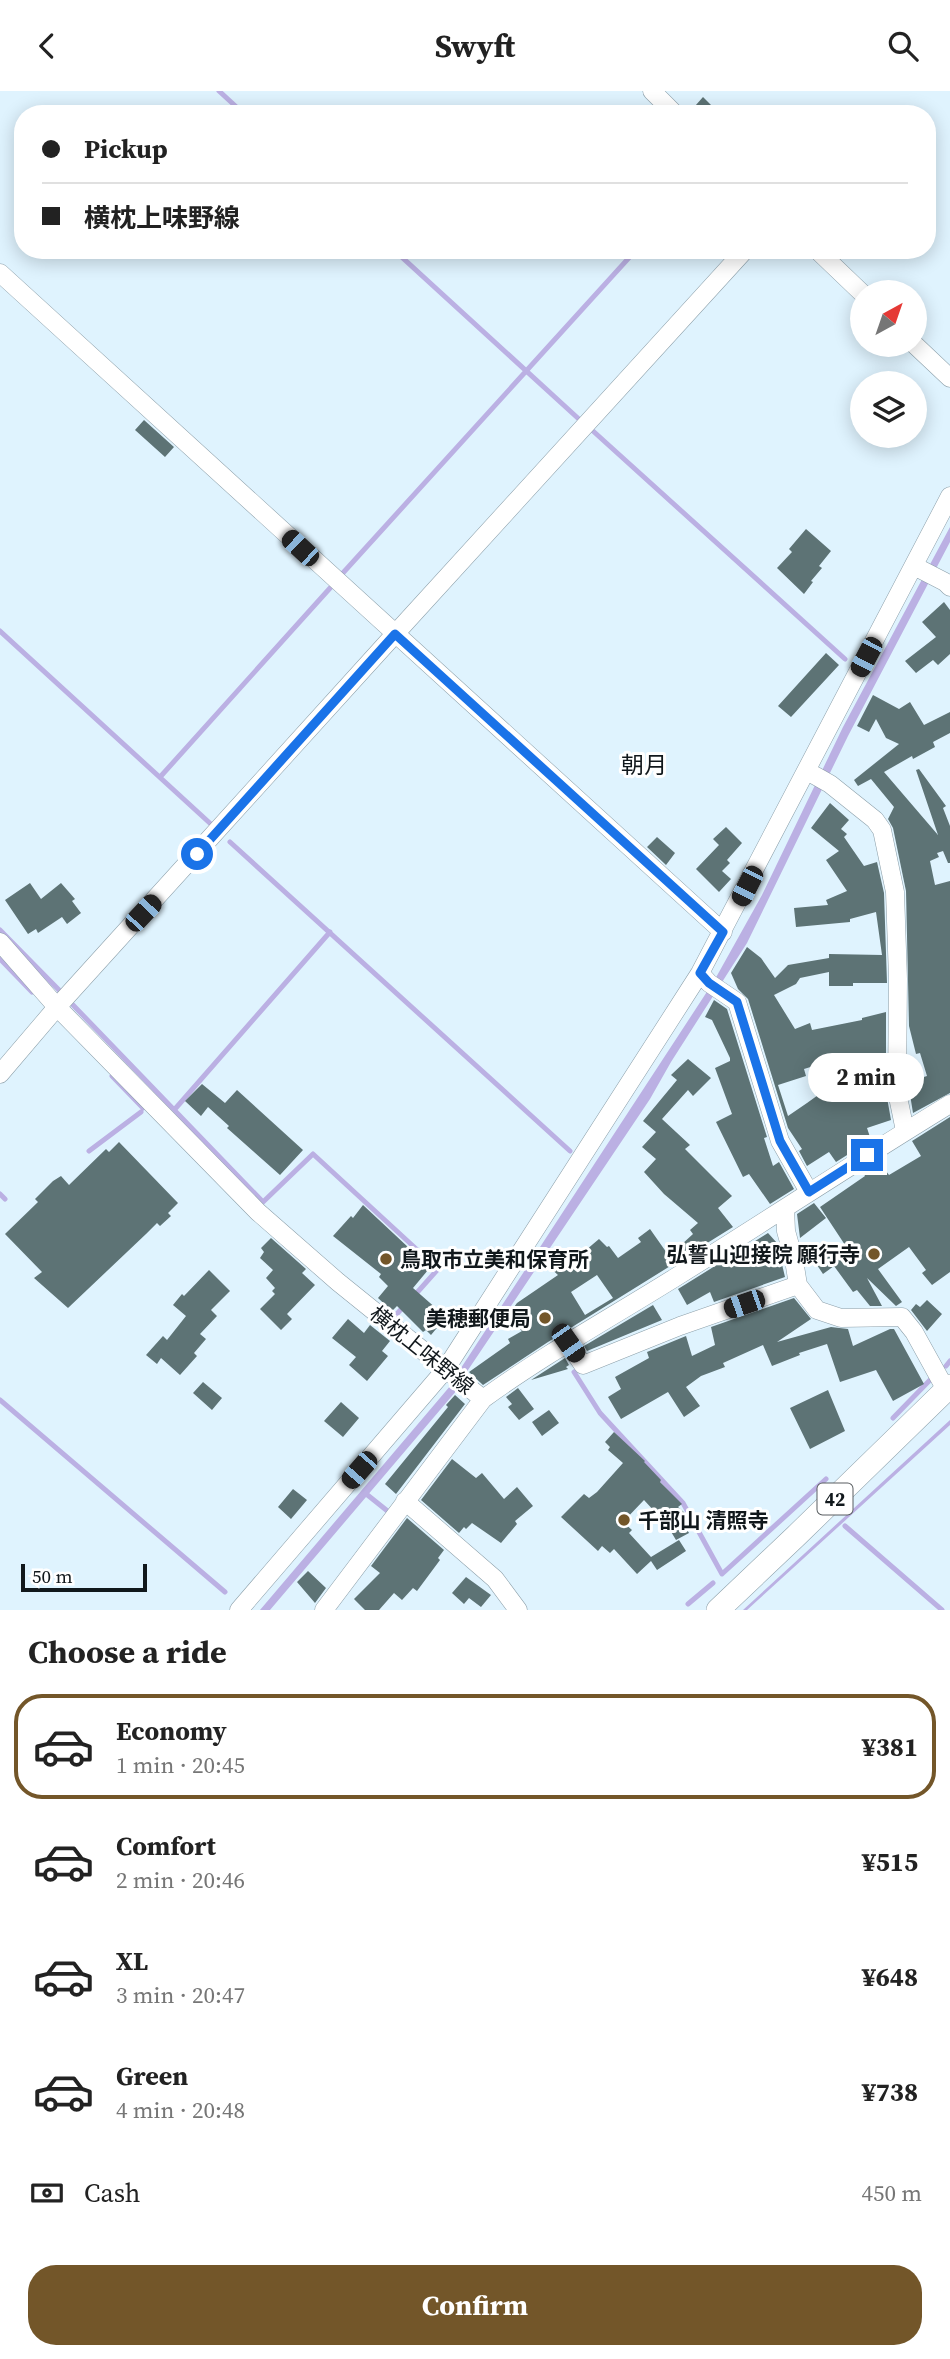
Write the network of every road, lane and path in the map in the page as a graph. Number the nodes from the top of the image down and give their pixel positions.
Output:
1 (652, 91) edge
2 (666, 105) edge
3 (737, 259) edge
4 (826, 259) edge
5 (0, 274) edge
6 (850, 282) edge
7 (928, 357) edge
8 (950, 378) edge
9 (950, 496) edge
10 (914, 566) junction
11 (950, 587) edge
12 (395, 634) junction
13 (807, 771) junction
14 (723, 932) junction
15 (0, 942) edge
16 (700, 973) junction
17 (58, 1007) junction
18 (0, 1073) edge
19 (950, 1104) edge
20 (905, 1131) junction
21 (809, 1192) junction
22 (785, 1208) junction
23 (798, 1285) junction
24 (568, 1343) junction
25 (445, 1370) junction
26 (948, 1387) edge
27 (483, 1399) junction
28 (405, 1501) junction
29 (239, 1610) edge
30 (324, 1610) edge
31 (518, 1610) edge
32 (718, 1610) edge

1 - 2 street
3 - 12 street
4 - 6 street
5 - 12 street
7 - 8 street
9 - 10 street
10 - 11 street
10 - 13 street
12 - 14 street
12 - 17 street
13 - 14 street
13 - 20 street
14 - 16 street
15 - 17 street, 横枕上味野線
16 - 21 street
16 - 25 street
17 - 18 street
17 - 25 street, 横枕上味野線
19 - 20 street, 横枕上味野線
20 - 21 street, 横枕上味野線
21 - 22 street, 横枕上味野線
22 - 23 street
22 - 24 street, 横枕上味野線
23 - 24 street
23 - 26 street
24 - 27 street, 横枕上味野線
25 - 27 street, 横枕上味野線
25 - 29 street
26 - 32 main road, 42
27 - 28 street
28 - 30 street
28 - 31 street

